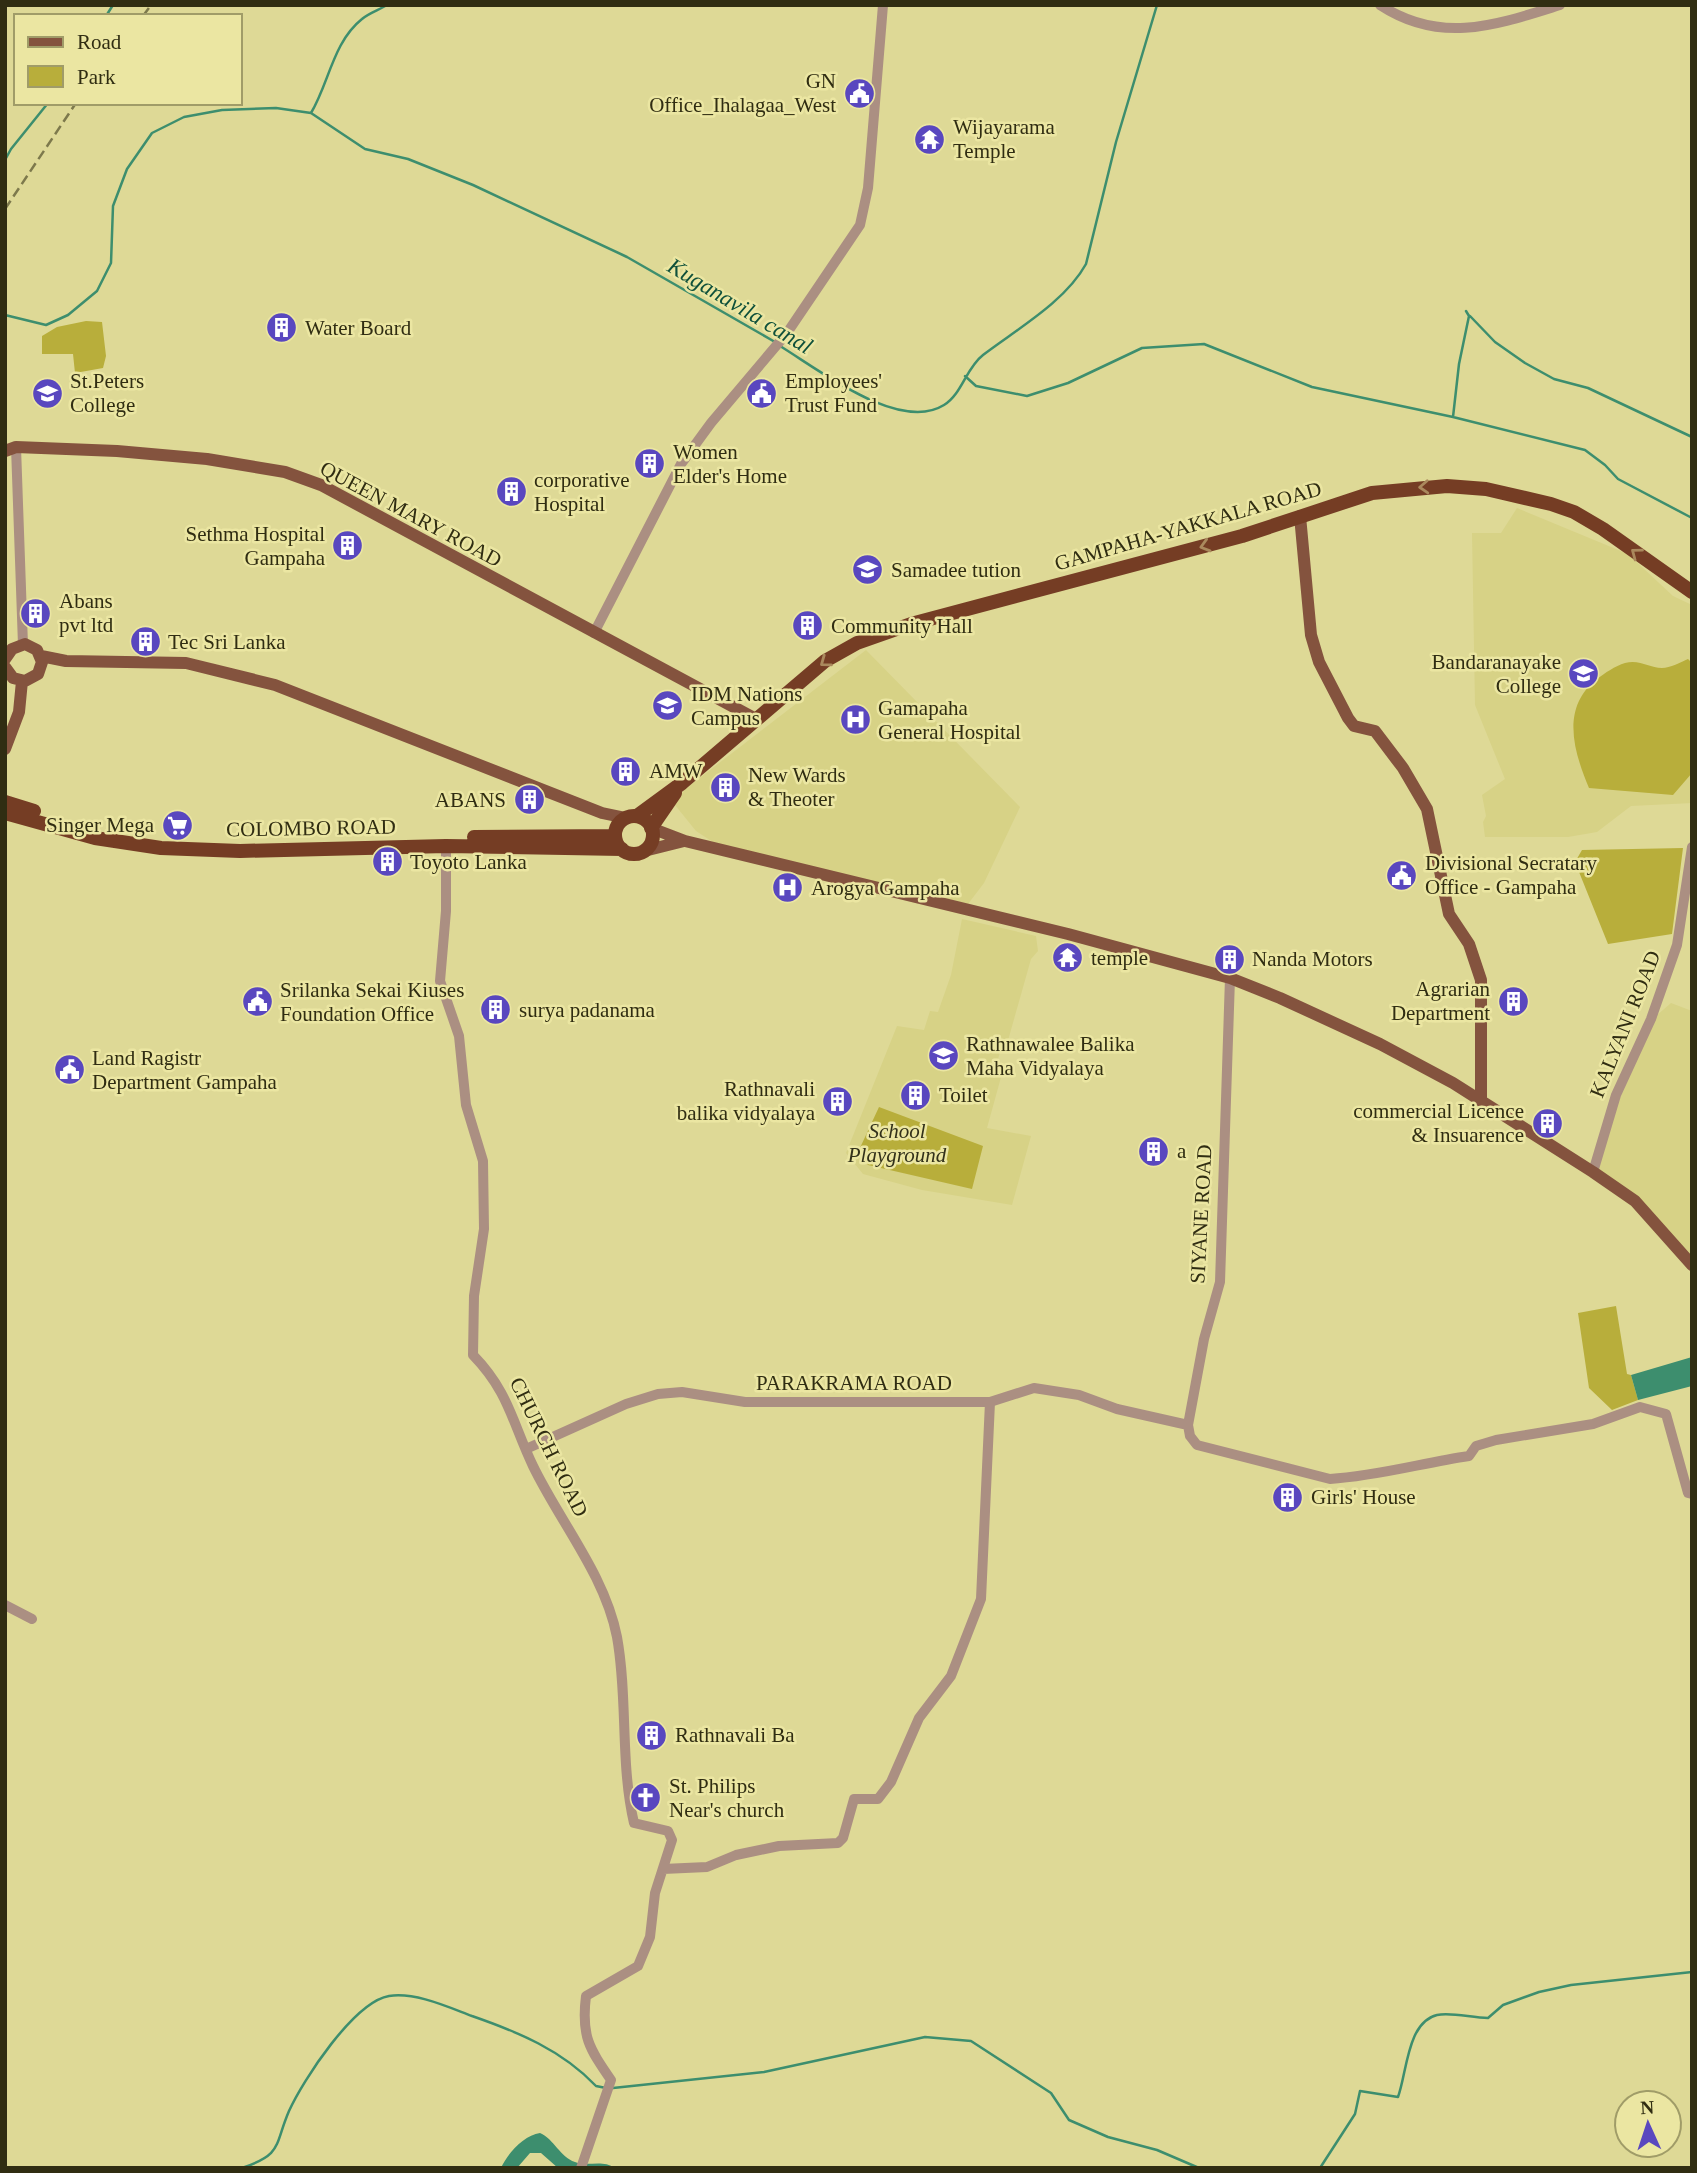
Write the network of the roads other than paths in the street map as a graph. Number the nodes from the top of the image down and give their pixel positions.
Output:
1 (884, 5) edge
2 (1380, 5) edge
3 (1560, 5) edge
4 (11, 449) edge
5 (1300, 516) junction
6 (1692, 592) edge
7 (594, 633) junction
8 (23, 645) junction
9 (6, 654) edge
10 (41, 656) junction
11 (66, 661) junction
12 (5, 667) edge
13 (40, 672) junction
14 (22, 681) junction
15 (756, 719) junction
16 (5, 749) edge
17 (682, 783) junction
18 (5, 802) edge
19 (5, 813) edge
20 (602, 813) junction
21 (631, 817) junction
22 (651, 828) junction
23 (615, 833) junction
24 (446, 841) junction
25 (685, 841) junction
26 (194, 845) junction
27 (1692, 847) edge
28 (622, 849) junction
29 (644, 850) junction
30 (1230, 978) junction
31 (1480, 1101) junction
32 (1593, 1172) junction
33 (1692, 1265) edge
34 (990, 1402) junction
35 (1188, 1425) junction
36 (526, 1449) junction
37 (1692, 1494) edge
38 (5, 1605) edge
39 (32, 1619) dead end
40 (663, 1869) junction
41 (581, 2168) edge

1 - 7 street
2 - 3 street
4 - 7 main road, QUEEN MARY ROAD
4 - 8 street
6 -> 5 highway, GAMPAHA-YAKKALA ROAD
5 -> 15 highway, GAMPAHA-YAKKALA ROAD
5 - 31 main road
7 - 15 main road, QUEEN MARY ROAD
8 - 9 main road
8 - 10 main road
10 - 11 main road
10 - 13 main road
11 - 13 main road
11 - 20 main road
12 - 14 main road
13 - 14 main road
14 - 16 main road
15 - 17 highway, GAMPAHA-YAKKALA ROAD
17 - 21 highway, GAMPAHA-YAKKALA ROAD
17 - 22 highway, GAMPAHA-YAKKALA ROAD
18 - 26 highway, COLOMBO ROAD
19 - 26 highway, COLOMBO ROAD
20 - 21 main road
20 - 23 main road
21 - 22 highway
21 - 23 highway
22 - 25 main road
22 - 29 highway
23 - 24 highway, COLOMBO ROAD
23 - 28 highway
24 - 26 highway, COLOMBO ROAD
24 - 28 highway, COLOMBO ROAD
24 - 36 street, CHURCH ROAD
25 - 29 main road
25 - 30 main road
27 - 32 street, KALYANI ROAD
28 - 29 highway
30 - 31 main road
30 - 35 street, SIYANE ROAD
31 - 32 main road
32 - 33 main road
34 - 35 street, PARAKRAMA ROAD
34 - 36 street, PARAKRAMA ROAD
34 - 40 street
35 - 37 street
36 - 40 street, CHURCH ROAD
38 - 39 street
40 - 41 street, CHURCH ROAD

